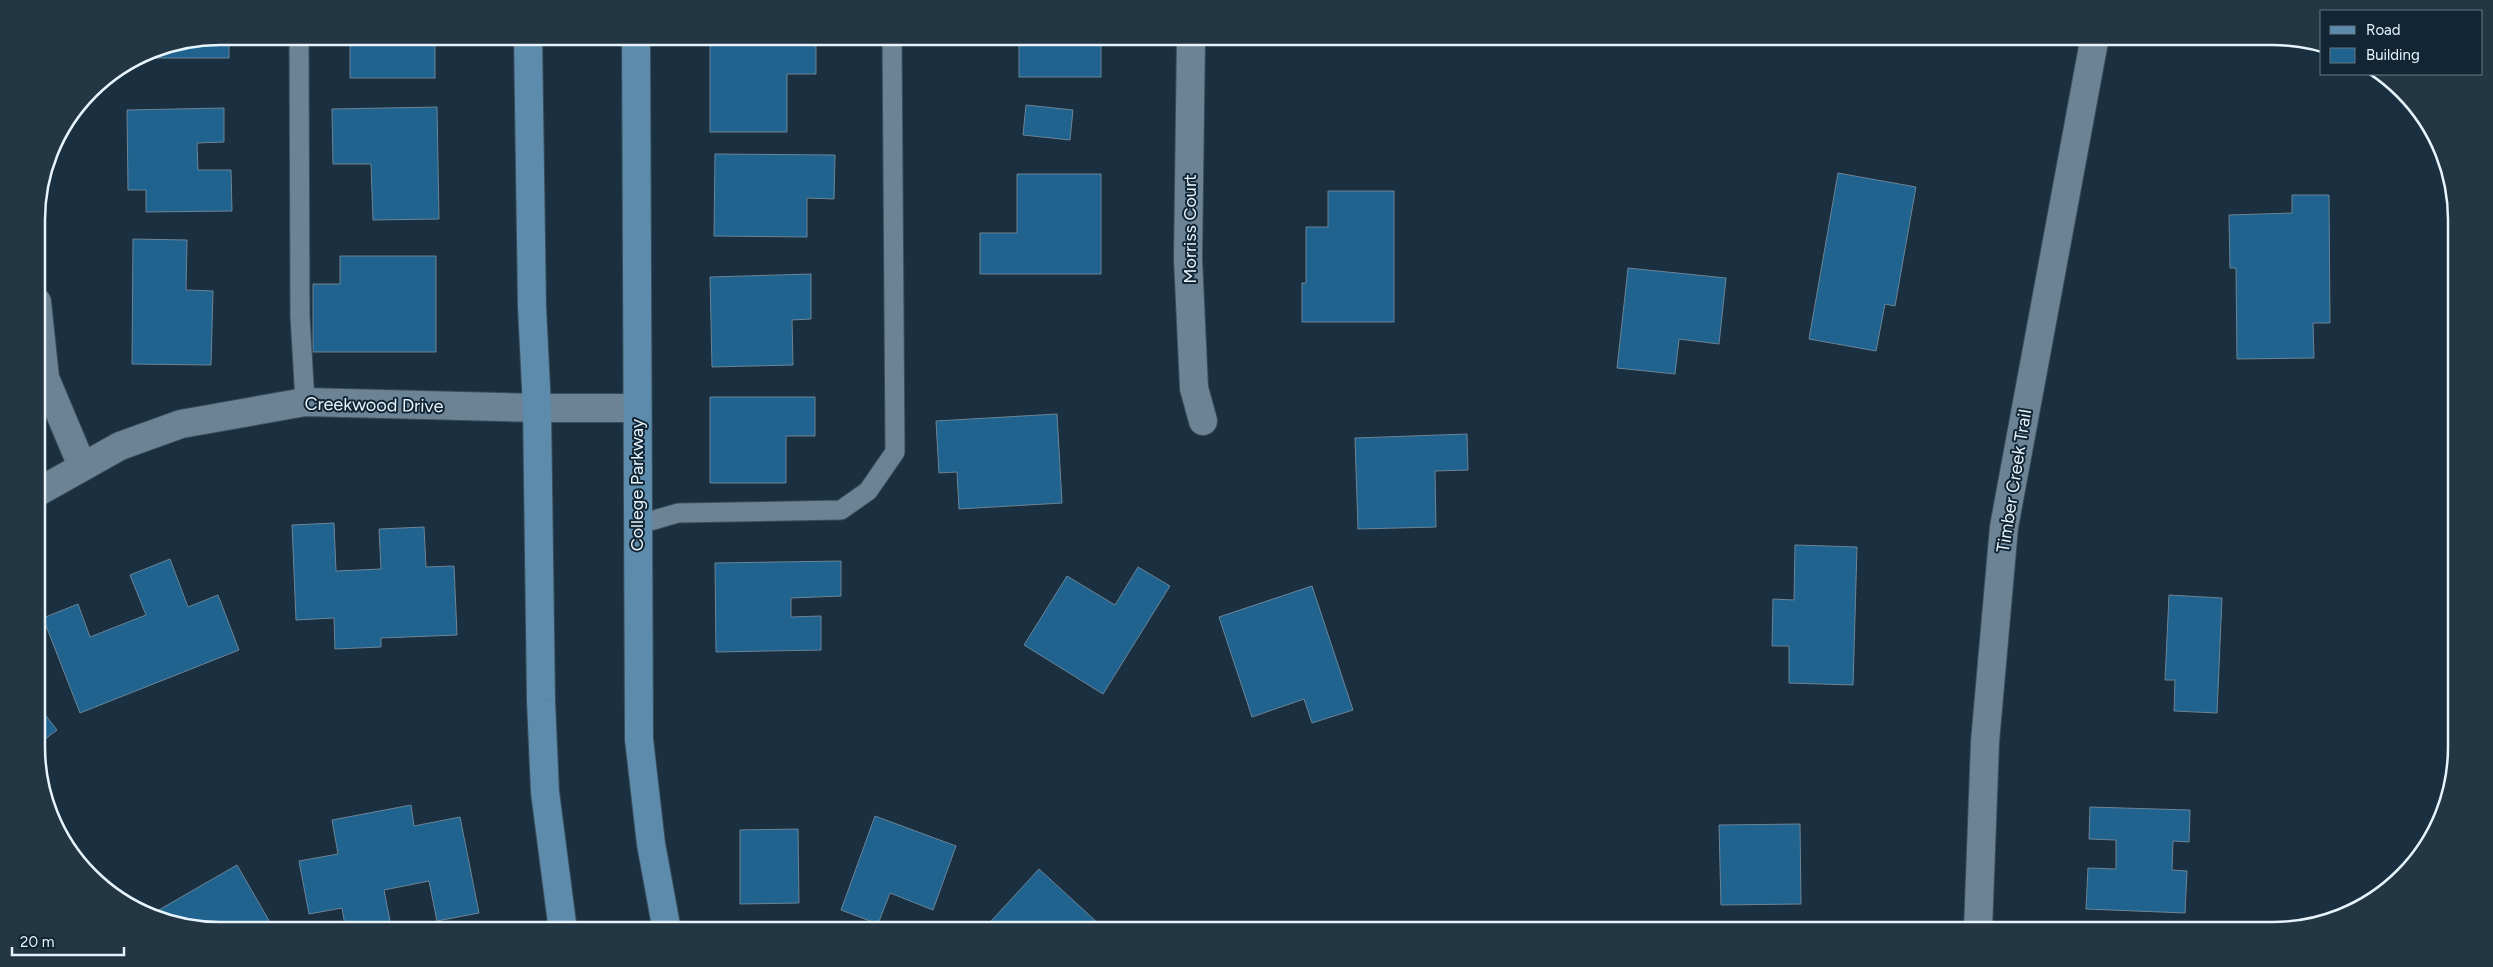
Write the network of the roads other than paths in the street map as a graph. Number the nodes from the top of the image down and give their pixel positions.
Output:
1 (299, 45) edge
2 (528, 45) edge
3 (636, 45) edge
4 (892, 45) edge
5 (1192, 45) edge
6 (2093, 45) edge
7 (45, 378) edge
8 (305, 402) junction
9 (536, 408) junction
10 (637, 408) junction
11 (1203, 421) dead end
12 (82, 466) junction
13 (45, 488) edge
14 (637, 525) junction
15 (562, 922) edge
16 (665, 922) edge
17 (1978, 922) edge

1 - 8 lane
2 - 9 main road
3 - 10 main road, College Parkway
4 - 14 lane
5 - 11 street, Morriss Court
6 - 17 street, Timber Creek Trail
7 - 12 street
8 - 9 street, Creekwood Drive
8 - 12 street, Creekwood Drive
9 - 10 street, Creekwood Drive
9 - 15 main road
10 - 14 main road, College Parkway
12 - 13 street, Creekwood Drive
14 - 16 main road, College Parkway

